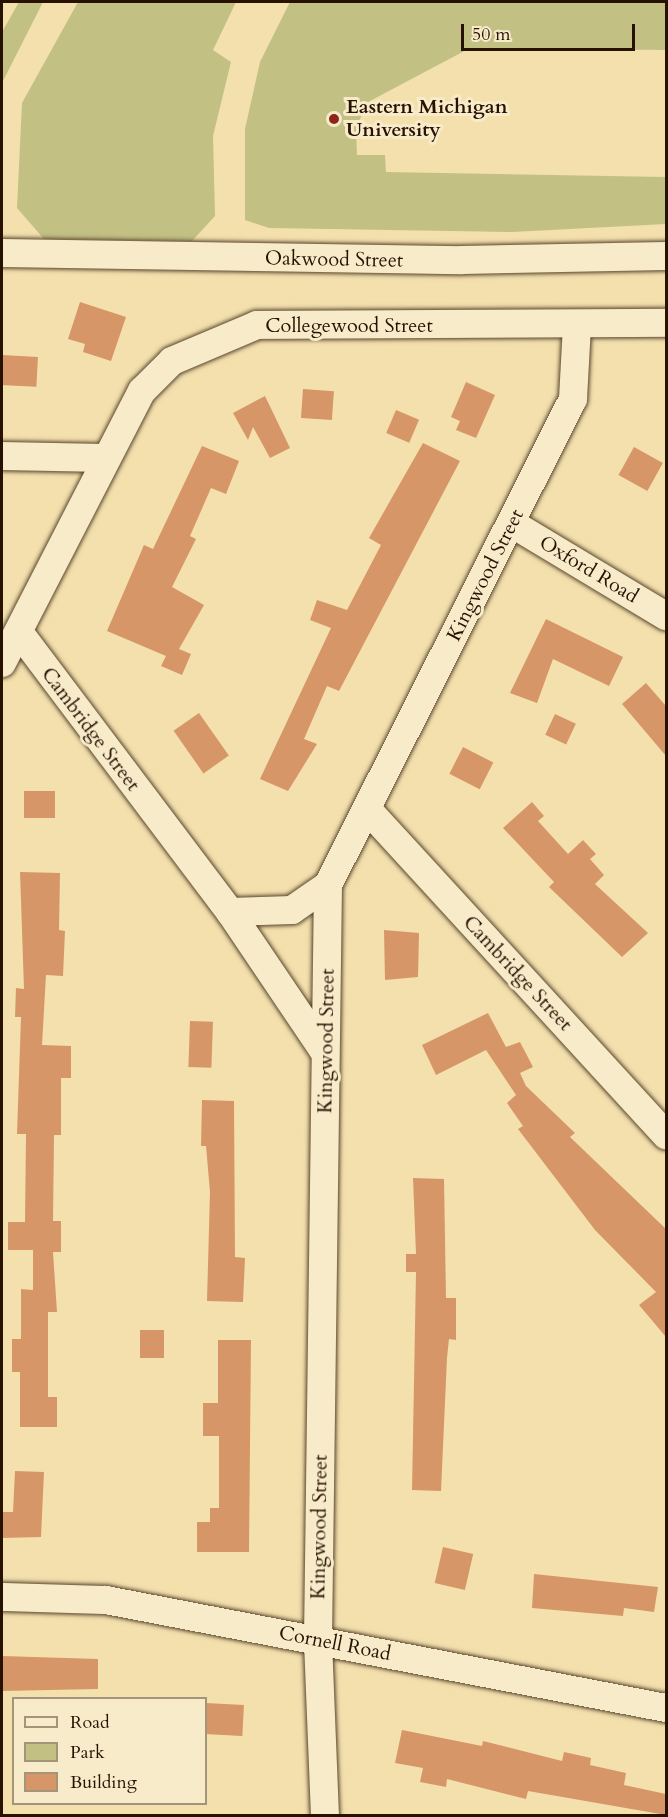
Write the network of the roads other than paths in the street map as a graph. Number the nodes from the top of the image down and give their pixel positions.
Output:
1 (2, 253) edge
2 (666, 256) edge
3 (666, 324) edge
4 (577, 326) junction
5 (2, 456) edge
6 (105, 458) junction
7 (511, 523) junction
8 (666, 616) edge
9 (19, 632) junction
10 (2, 663) edge
11 (369, 811) junction
12 (328, 885) junction
13 (230, 912) junction
14 (325, 1053) junction
15 (666, 1134) edge
16 (2, 1597) edge
17 (318, 1639) junction
18 (666, 1708) edge
19 (325, 1815) edge

1 - 2 street, Oakwood Street
3 - 4 street, Collegewood Street
4 - 6 street, Collegewood Street
4 - 7 street, Kingwood Street
5 - 6 street
6 - 9 street, Collegewood Street
7 - 8 street, Oxford Road
7 - 11 street, Kingwood Street
9 - 10 street, Collegewood Street
9 - 13 street, Cambridge Street
11 - 12 street, Kingwood Street
11 - 15 street, Cambridge Street
12 - 13 street
12 - 14 street, Kingwood Street
13 - 14 street, Cambridge Street
14 - 17 street, Kingwood Street
16 - 17 street, Cornell Road
17 - 18 street, Cornell Road
17 - 19 street, Kingwood Street

